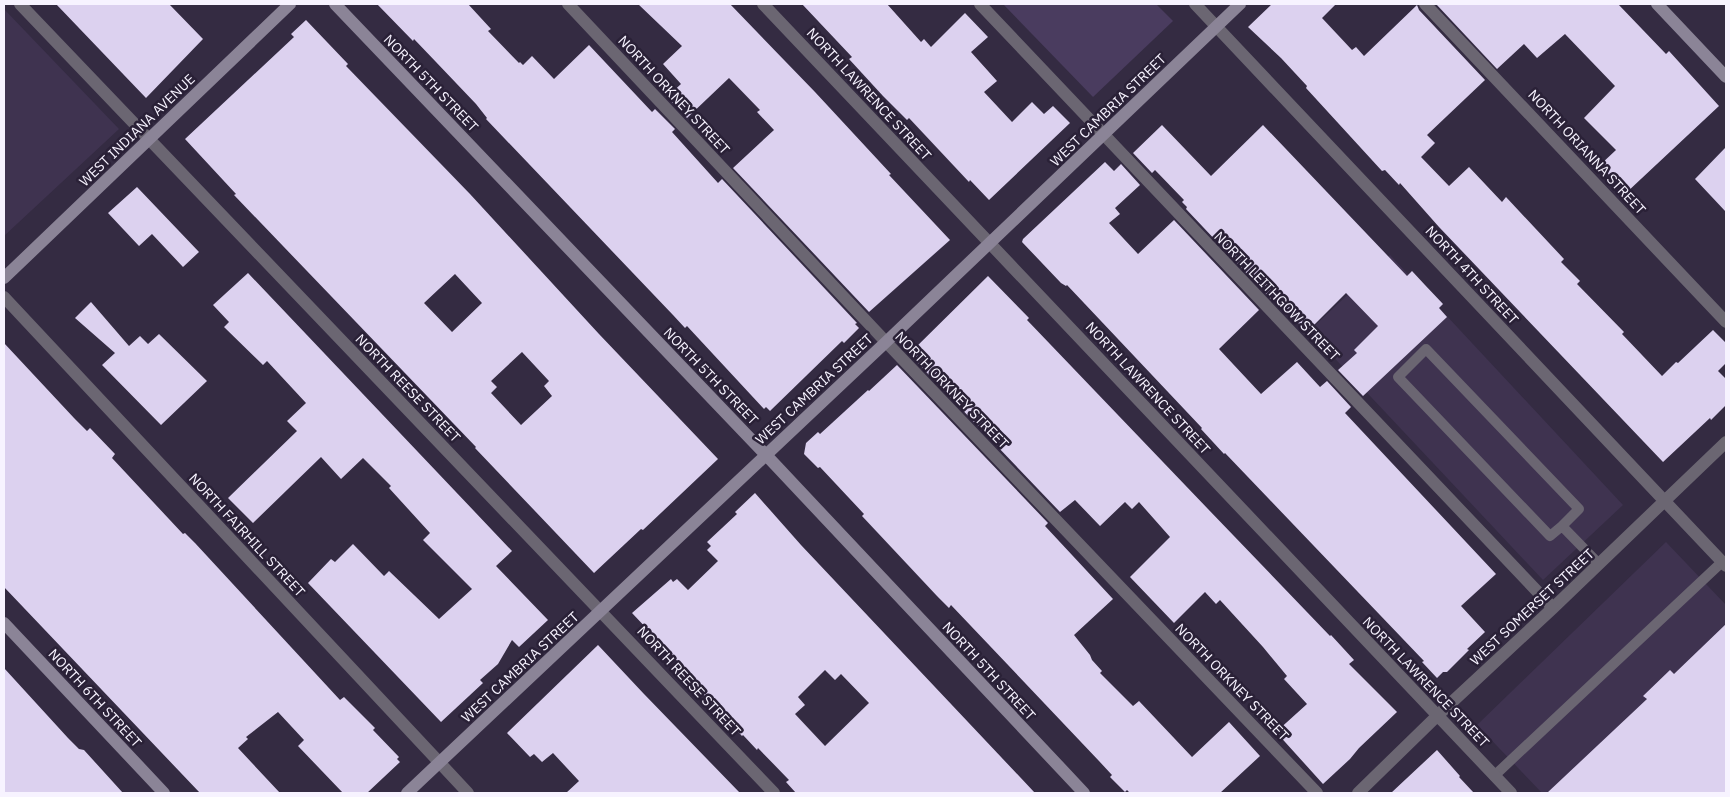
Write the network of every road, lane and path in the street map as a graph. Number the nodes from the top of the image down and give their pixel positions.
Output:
1 (20, 4) edge
2 (290, 4) edge
3 (335, 4) edge
4 (568, 4) edge
5 (763, 4) edge
6 (980, 4) edge
7 (1195, 4) edge
8 (1240, 4) edge
9 (1425, 4) edge
10 (1657, 4) edge
11 (1216, 26) junction
12 (1726, 77) edge
13 (1104, 135) junction
14 (148, 139) junction
15 (989, 242) junction
16 (4, 278) edge
17 (4, 297) edge
18 (1726, 322) edge
19 (886, 342) junction
20 (1726, 442) edge
21 (766, 455) junction
22 (1665, 501) junction
23 (1562, 526) junction
24 (1599, 564) junction
25 (1724, 564) edge
26 (1553, 608) junction
27 (602, 611) junction
28 (4, 623) edge
29 (1437, 716) junction
30 (439, 763) junction
31 (1494, 776) junction
32 (164, 793) edge
33 (407, 793) edge
34 (468, 793) edge
35 (774, 793) edge
36 (1084, 793) edge
37 (1317, 793) edge
38 (1358, 793) edge
39 (1511, 793) edge

1 - 14 street, NORTH REESE STREET
2 - 14 street, WEST INDIANA AVENUE
3 - 21 street, NORTH 5TH STREET
4 - 19 street, NORTH ORKNEY STREET
5 - 15 street, NORTH LAWRENCE STREET
6 - 13 street, NORTH LEITHGOW STREET
7 - 11 street, NORTH 4TH STREET
8 - 11 street, WEST CAMBRIA STREET
9 - 18 street, NORTH ORIANNA STREET
10 - 12 street
11 - 13 street, WEST CAMBRIA STREET
11 - 22 street, NORTH 4TH STREET
13 - 15 street, WEST CAMBRIA STREET
13 - 26 street, NORTH LEITHGOW STREET
14 - 16 street, WEST INDIANA AVENUE
14 - 27 street, NORTH REESE STREET
15 - 19 street, WEST CAMBRIA STREET
15 - 29 street, NORTH LAWRENCE STREET
17 - 30 street, NORTH FAIRHILL STREET
19 - 21 street, WEST CAMBRIA STREET
19 - 37 street, NORTH ORKNEY STREET
20 - 22 street, WEST SOMERSET STREET
21 - 27 street, WEST CAMBRIA STREET
21 - 36 street, NORTH 5TH STREET
22 - 24 street, WEST SOMERSET STREET
22 - 25 street, NORTH 4TH STREET
23 - 23 lane
23 - 24 lane
24 - 26 street, WEST SOMERSET STREET
25 - 31 lane
26 - 29 street, WEST SOMERSET STREET
27 - 30 street, WEST CAMBRIA STREET
27 - 35 street, NORTH REESE STREET
28 - 32 street, NORTH 6TH STREET
29 - 31 street, NORTH LAWRENCE STREET
29 - 38 street, WEST SOMERSET STREET
30 - 33 street, WEST CAMBRIA STREET
30 - 34 street, NORTH FAIRHILL STREET
31 - 39 street, NORTH LAWRENCE STREET

